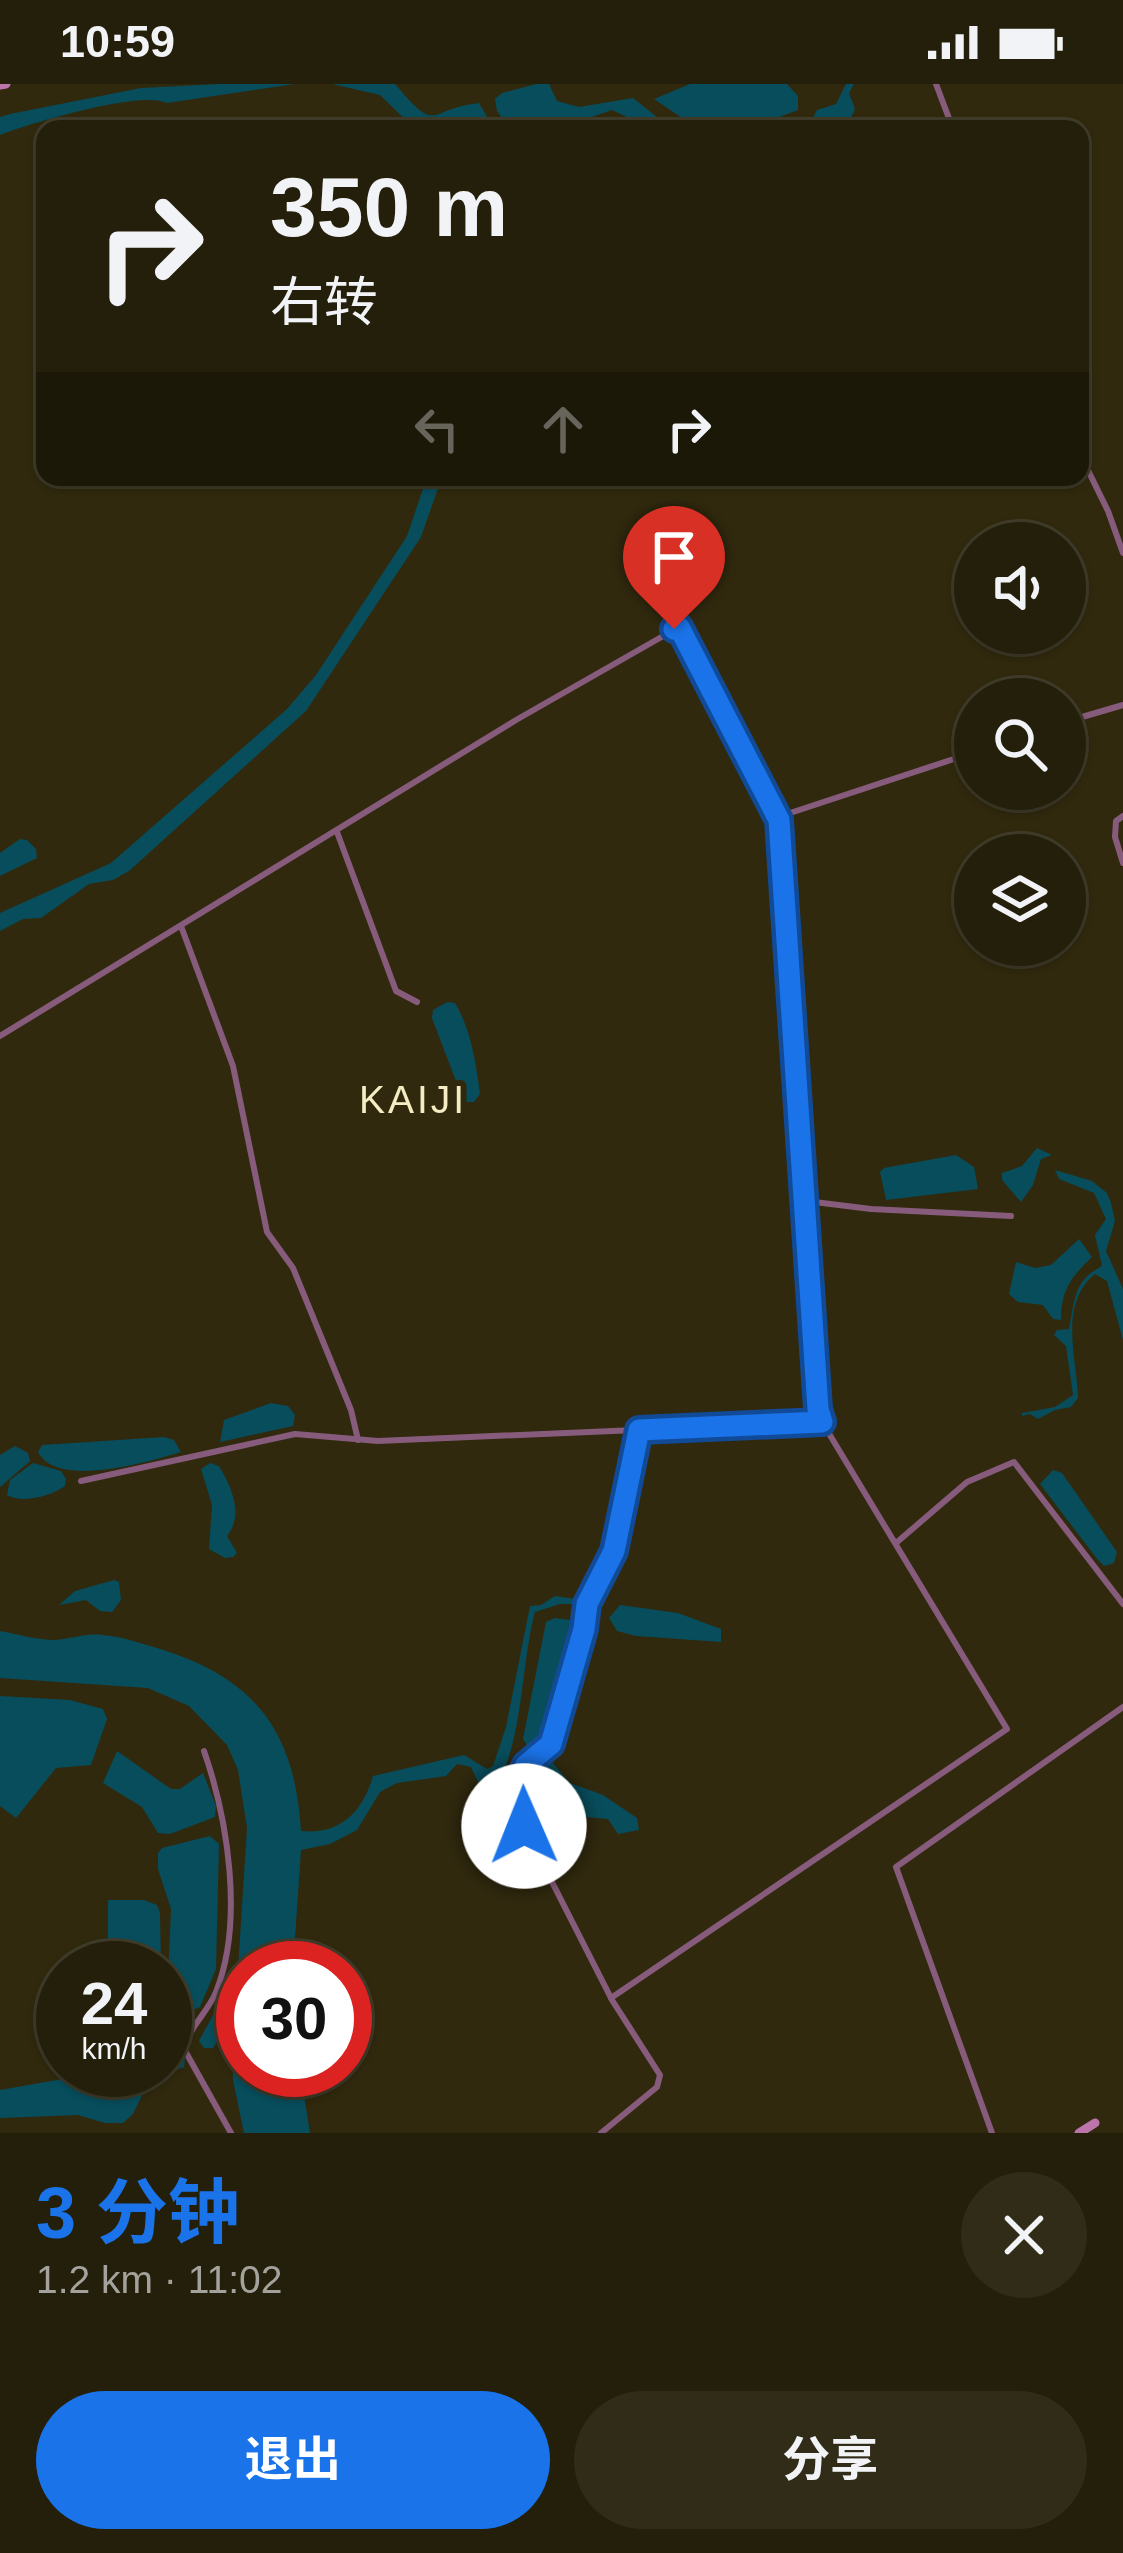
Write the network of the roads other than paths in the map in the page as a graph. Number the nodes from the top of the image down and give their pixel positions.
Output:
1 (936, 84) edge
2 (950, 120) edge
3 (1089, 472) edge
4 (1123, 554) edge
5 (1123, 705) edge
6 (1086, 716) edge
7 (954, 759) edge
8 (1123, 816) edge
9 (778, 817) junction
10 (336, 830) junction
11 (1123, 862) edge
12 (181, 926) junction
13 (417, 1002) dead end
14 (0, 1036) edge
15 (806, 1201) junction
16 (1011, 1216) dead end
17 (822, 1422) junction
18 (639, 1430) junction
19 (358, 1441) junction
20 (81, 1481) dead end
21 (896, 1543) junction
22 (1123, 1604) edge
23 (1123, 1707) edge
24 (204, 1751) dead end
25 (611, 1998) junction
26 (1098, 2128) edge
27 (231, 2133) edge
28 (601, 2133) edge
29 (992, 2133) edge
30 (1079, 2133) edge

1 - 2 street
3 - 4 street
5 - 6 street
7 - 9 street
8 - 11 street
9 - 10 street
9 - 15 street
10 - 12 street
10 - 13 street
12 - 14 street
12 - 19 street
15 - 16 street
15 - 17 street
17 - 18 street
17 - 21 street
18 - 19 street
18 - 25 street
19 - 20 street
21 - 22 street
21 - 25 street
23 - 29 street
24 - 27 street
25 - 28 street
26 - 30 street

